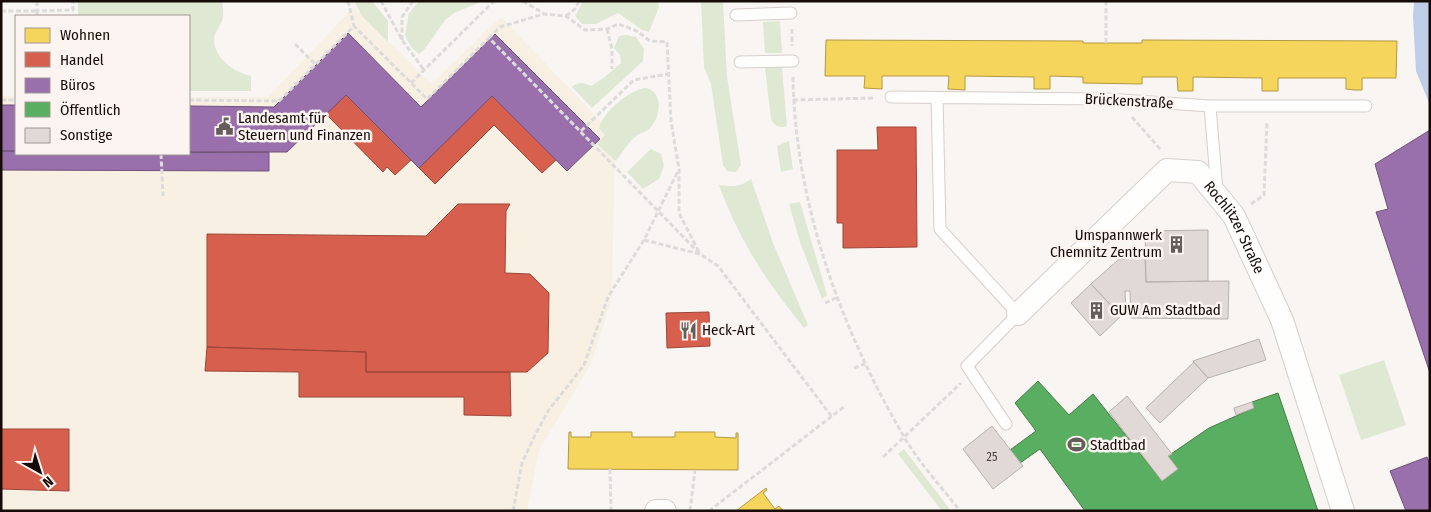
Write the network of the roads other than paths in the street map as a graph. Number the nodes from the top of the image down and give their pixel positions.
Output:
1 (791, 13) dead end
2 (736, 15) dead end
3 (792, 61) dead end
4 (740, 62) dead end
5 (891, 97) road end
6 (937, 98) junction
7 (1210, 106) junction
8 (1366, 106) dead end
9 (1218, 196) junction
10 (1018, 314) junction
11 (1006, 424) dead end
12 (656, 511) edge
13 (665, 511) edge
14 (1343, 511) edge

1 - 2 lane
3 - 4 lane
5 - 6 lane, Brückenstraße
6 - 7 lane, Brückenstraße
6 - 10 lane
7 - 8 lane, Brückenstraße
7 - 9 lane
9 - 10 street, Rochlitzer Straße
9 - 14 street, Rochlitzer Straße
10 - 11 lane
12 - 13 street

